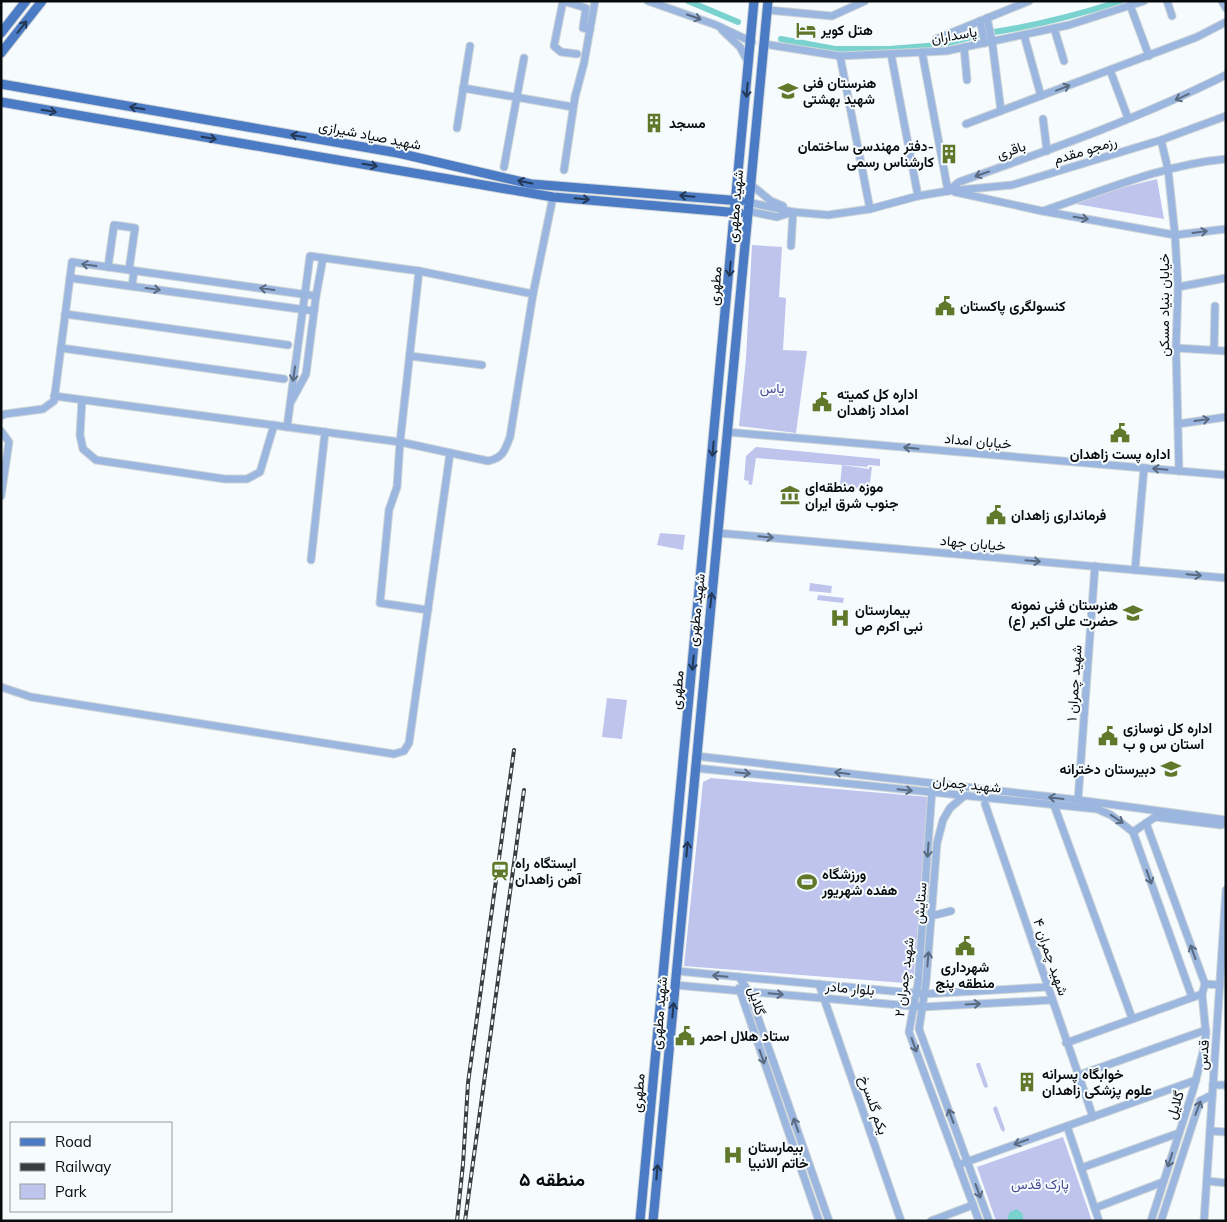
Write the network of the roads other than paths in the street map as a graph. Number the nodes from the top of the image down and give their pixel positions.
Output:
1 (26, 1) edge
2 (42, 1) edge
3 (595, 1) edge
4 (648, 1) edge
5 (754, 1) edge
6 (865, 1) edge
7 (1028, 1) edge
8 (1144, 1) edge
9 (1166, 1) edge
10 (1222, 1) edge
11 (1130, 5) junction
12 (767, 6) edge
13 (1226, 8) edge
14 (1172, 16) dead end
15 (982, 20) junction
16 (1226, 22) edge
17 (716, 25) junction
18 (1054, 28) junction
19 (590, 30) junction
20 (1, 33) edge
21 (1024, 35) junction
22 (936, 39) dead end
23 (752, 42) junction
24 (987, 42) junction
25 (764, 44) junction
26 (470, 46) dead end
27 (964, 47) junction
28 (922, 52) junction
29 (1, 53) edge
30 (577, 54) dead end
31 (891, 54) junction
32 (840, 56) junction
33 (1148, 56) junction
34 (524, 58) dead end
35 (1064, 61) dead end
36 (750, 65) junction
37 (1110, 70) junction
38 (1226, 75) edge
39 (967, 80) dead end
40 (1, 84) edge
41 (464, 88) junction
42 (1040, 96) junction
43 (518, 97) junction
44 (1, 102) edge
45 (574, 107) junction
46 (1001, 111) junction
47 (1226, 116) edge
48 (1128, 118) junction
49 (1044, 119) dead end
50 (966, 124) dead end
51 (457, 128) dead end
52 (1161, 140) junction
53 (1047, 151) junction
54 (1226, 159) edge
55 (504, 168) dead end
56 (1168, 168) junction
57 (564, 170) dead end
58 (750, 184) junction
59 (948, 191) junction
60 (918, 196) junction
61 (553, 197) junction
62 (736, 200) junction
63 (748, 206) junction
64 (870, 209) junction
65 (1042, 211) junction
66 (795, 212) junction
67 (735, 213) junction
68 (1226, 228) edge
69 (1175, 235) junction
70 (790, 246) dead end
71 (323, 258) junction
72 (108, 267) junction
73 (419, 270) junction
74 (132, 271) junction
75 (70, 278) junction
76 (1226, 278) edge
77 (132, 286) junction
78 (1178, 287) junction
79 (304, 294) junction
80 (533, 294) junction
81 (316, 296) junction
82 (1215, 306) dead end
83 (302, 310) junction
84 (314, 311) junction
85 (65, 314) junction
86 (288, 345) dead end
87 (298, 346) junction
88 (61, 348) junction
89 (309, 348) junction
90 (1176, 348) junction
91 (1214, 350) junction
92 (1226, 351) edge
93 (410, 356) junction
94 (482, 365) dead end
95 (284, 379) dead end
96 (54, 396) junction
97 (82, 400) junction
98 (290, 405) junction
99 (1, 416) edge
100 (1226, 417) edge
101 (1178, 424) junction
102 (274, 425) junction
103 (287, 427) junction
104 (715, 427) junction
105 (727, 430) junction
106 (1, 432) edge
107 (325, 432) junction
108 (400, 442) junction
109 (450, 453) junction
110 (1144, 468) junction
111 (1179, 471) junction
112 (1226, 475) edge
113 (1, 496) edge
114 (718, 533) junction
115 (311, 560) dead end
116 (1095, 566) junction
117 (1135, 570) junction
118 (1226, 578) edge
119 (428, 610) junction
120 (1, 687) edge
121 (696, 756) junction
122 (695, 768) junction
123 (934, 784) junction
124 (932, 793) junction
125 (964, 796) junction
126 (1078, 800) junction
127 (985, 804) dead end
128 (1054, 805) junction
129 (1226, 821) edge
130 (1146, 823) junction
131 (1133, 832) junction
132 (1226, 890) edge
133 (1225, 907) edge
134 (951, 911) dead end
135 (931, 916) junction
136 (676, 972) junction
137 (663, 977) junction
138 (739, 977) junction
139 (675, 984) junction
140 (819, 984) junction
141 (1205, 984) junction
142 (1220, 985) junction
143 (1048, 987) junction
144 (739, 991) junction
145 (749, 992) junction
146 (916, 993) junction
147 (924, 994) junction
148 (1202, 994) junction
149 (1192, 997) junction
150 (824, 998) junction
151 (1052, 1000) junction
152 (914, 1006) junction
153 (922, 1007) junction
154 (1132, 1018) junction
155 (1206, 1030) junction
156 (1066, 1043) junction
157 (1079, 1076) junction
158 (1196, 1080) junction
159 (1213, 1085) junction
160 (1226, 1085) edge
161 (1212, 1095) junction
162 (1093, 1117) junction
163 (1067, 1126) junction
164 (1210, 1131) junction
165 (1226, 1132) edge
166 (1179, 1133) junction
167 (968, 1161) junction
168 (958, 1165) junction
169 (1081, 1168) junction
170 (1207, 1181) junction
171 (1163, 1182) junction
172 (1226, 1182) edge
173 (973, 1206) junction
174 (1095, 1208) junction
175 (640, 1221) edge
176 (653, 1221) edge
177 (819, 1221) edge
178 (829, 1221) edge
179 (901, 1221) edge
180 (931, 1221) edge
181 (978, 1221) edge
182 (989, 1221) edge
183 (1099, 1221) edge
184 (1150, 1221) edge
185 (1160, 1221) edge
186 (1204, 1221) edge

1 - 20 main road
29 -> 2 main road
3 - 19 street
4 -> 17 street
5 - 23 main road
6 - 12 street
7 - 15 street
8 - 11 street, پاسداران
9 - 14 street
10 - 13 street
11 - 18 street, پاسداران
11 - 33 street
12 - 25 main road, شهید مطهری
15 - 22 street
15 - 24 street
16 - 33 street
17 - 23 street
17 - 36 street
18 - 21 street, پاسداران
18 - 35 street
19 - 30 street
19 - 45 street
21 - 24 street, پاسداران
21 - 42 street
23 - 25 main road
23 - 36 main road, مطهری
24 - 27 street, پاسداران
24 - 46 street
25 - 32 street, پاسداران
25 - 58 main road, شهید مطهری
26 - 41 street
27 - 28 street, پاسداران
27 - 39 street
28 - 31 street, پاسداران
28 - 59 street
31 - 32 street, پاسداران
31 - 60 street
32 - 64 street
33 - 37 street
34 - 43 street
36 -> 62 main road, مطهری
42 -> 37 street
37 - 48 street
38 -> 48 street, باقری
62 -> 40 main road, شهید صیاد شیرازی
41 - 43 street
41 - 51 street
42 - 46 street
43 - 45 street
43 - 55 street
44 -> 61 main road, شهید صیاد شیرازی
45 - 57 street
46 - 50 street
47 - 52 street, رزمجو مقدم
48 - 53 street, باقری
49 - 53 street
52 - 56 street, خیابان بنیاد مسکن
52 - 59 street, رزمجو مقدم
53 -> 59 street, باقری
54 - 56 street
56 - 65 street
56 - 69 street, خیابان بنیاد مسکن
58 - 63 main road, شهید مطهری
58 - 66 street
59 - 60 street, باقری
59 - 65 street
60 - 64 street, باقری
61 -> 67 main road, شهید صیاد شیرازی
61 - 80 street
62 - 63 main road, شهید صیاد شیرازی
62 - 67 main road, مطهری
63 - 66 street
63 - 67 main road, شهید صیاد شیرازی
63 - 105 main road, شهید مطهری
64 - 66 street, باقری
65 -> 69 street
66 - 70 street
67 -> 104 main road, مطهری
69 -> 68 street
69 - 78 street, خیابان بنیاد مسکن
71 - 73 street
71 - 79 street
71 - 81 street
72 - 74 street
72 - 74 street
72 -> 75 street
73 - 80 street
73 - 93 street
74 - 77 street
79 -> 74 street
75 - 77 street
75 - 85 street
76 - 78 street
77 -> 83 street
78 - 90 street, خیابان بنیاد مسکن
79 - 81 street
79 - 83 street
80 - 109 street
81 - 84 street
82 - 91 street
83 - 84 street
83 - 87 street
84 - 89 street
85 - 86 street
85 - 88 street
87 - 89 street
87 -> 98 street
88 - 95 street
88 - 96 street
89 - 98 street
90 - 91 street
90 - 101 street, خیابان بنیاد مسکن
91 - 92 street
93 - 94 street
93 - 108 street
96 - 97 street
96 - 99 street
97 - 102 street
97 - 102 street
98 - 103 street
101 -> 100 street
101 - 111 street, خیابان بنیاد مسکن
102 - 103 street
103 - 107 street
104 - 105 main road
104 -> 137 main road, مطهری
110 -> 105 street, خیابان امداد
105 - 114 main road, شهید مطهری
106 - 113 street
107 - 108 street
107 - 115 street
108 - 109 street
108 - 119 street
109 - 119 street
111 -> 110 street, خیابان امداد
110 - 117 street
111 - 112 street, خیابان امداد
114 -> 116 street, خیابان جهاد
121 -> 114 main road, شهید مطهری
116 - 117 street, خیابان جهاد
116 - 126 street, شهید چمران ۱
117 -> 118 street, خیابان جهاد
119 - 120 street
121 - 122 main road, شهید مطهری
123 -> 121 street, شهید چمران
122 -> 124 street, شهید چمران
136 -> 122 main road, شهید مطهری
123 - 124 street, شهید چمران ۲
126 -> 123 street, شهید چمران
124 - 125 street, شهید چمران
124 -> 146 street, شهید چمران ۲
125 - 128 street, شهید چمران
125 - 135 street, ستایش
126 - 129 street, شهید چمران
127 - 143 street, شهید چمران ۴
128 -> 131 street, شهید چمران
128 - 154 street
129 - 130 street, شهید چمران
130 - 131 street, شهید چمران
141 -> 130 street
131 -> 149 street
132 - 133 street, قدس
133 - 142 street, قدس
134 - 135 street
147 -> 135 street, ستایش
136 - 137 main road
138 -> 136 street, بلوار مادر
136 - 139 main road, شهید مطهری
137 - 139 main road
137 - 175 main road, مطهری
138 - 140 street, بلوار مادر
138 - 144 street, گلایل
138 - 145 street, گلایل
139 - 144 street, بلوار مادر
176 -> 139 main road, شهید مطهری
140 - 146 street, بلوار مادر
140 - 150 street, یکم گلسرخ
141 - 142 street
141 - 148 street
142 - 159 street, قدس
143 - 147 street, بلوار مادر
143 - 151 street, شهید چمران ۴
144 - 145 street, بلوار مادر
144 -> 177 street, گلایل
145 -> 150 street, بلوار مادر
178 -> 145 street, گلایل
146 - 147 street, بلوار مادر
146 - 152 street, شهید چمران ۲
147 - 153 street, ستایش
148 - 149 street
148 - 155 street, گلایل
149 - 154 street
150 - 152 street, بلوار مادر
150 - 179 street, یکم گلسرخ
153 -> 151 street, بلوار مادر
151 - 156 street, شهید چمران ۴
152 - 153 street, بلوار مادر
152 -> 168 street, شهید چمران ۲
167 -> 153 street, ستایش
154 - 156 street
155 - 157 street
155 - 158 street, گلایل
156 - 157 street, شهید چمران ۴
157 - 162 street, شهید چمران ۴
158 - 162 street
158 - 166 street, گلایل
159 - 160 street
159 - 161 street, قدس
161 - 164 street, قدس
185 -> 161 street, گلایل
162 - 163 street
163 -> 167 street
163 - 169 street
164 - 165 street
164 - 170 street, قدس
166 - 169 street
166 -> 171 street, گلایل
167 - 168 street
167 -> 182 street, ستایش
168 - 173 street, شهید چمران ۲
169 - 174 street
170 - 172 street
170 - 186 street, قدس
171 - 174 street
171 - 184 street, گلایل
173 - 180 street
173 - 181 street, شهید چمران ۲
174 - 183 street

